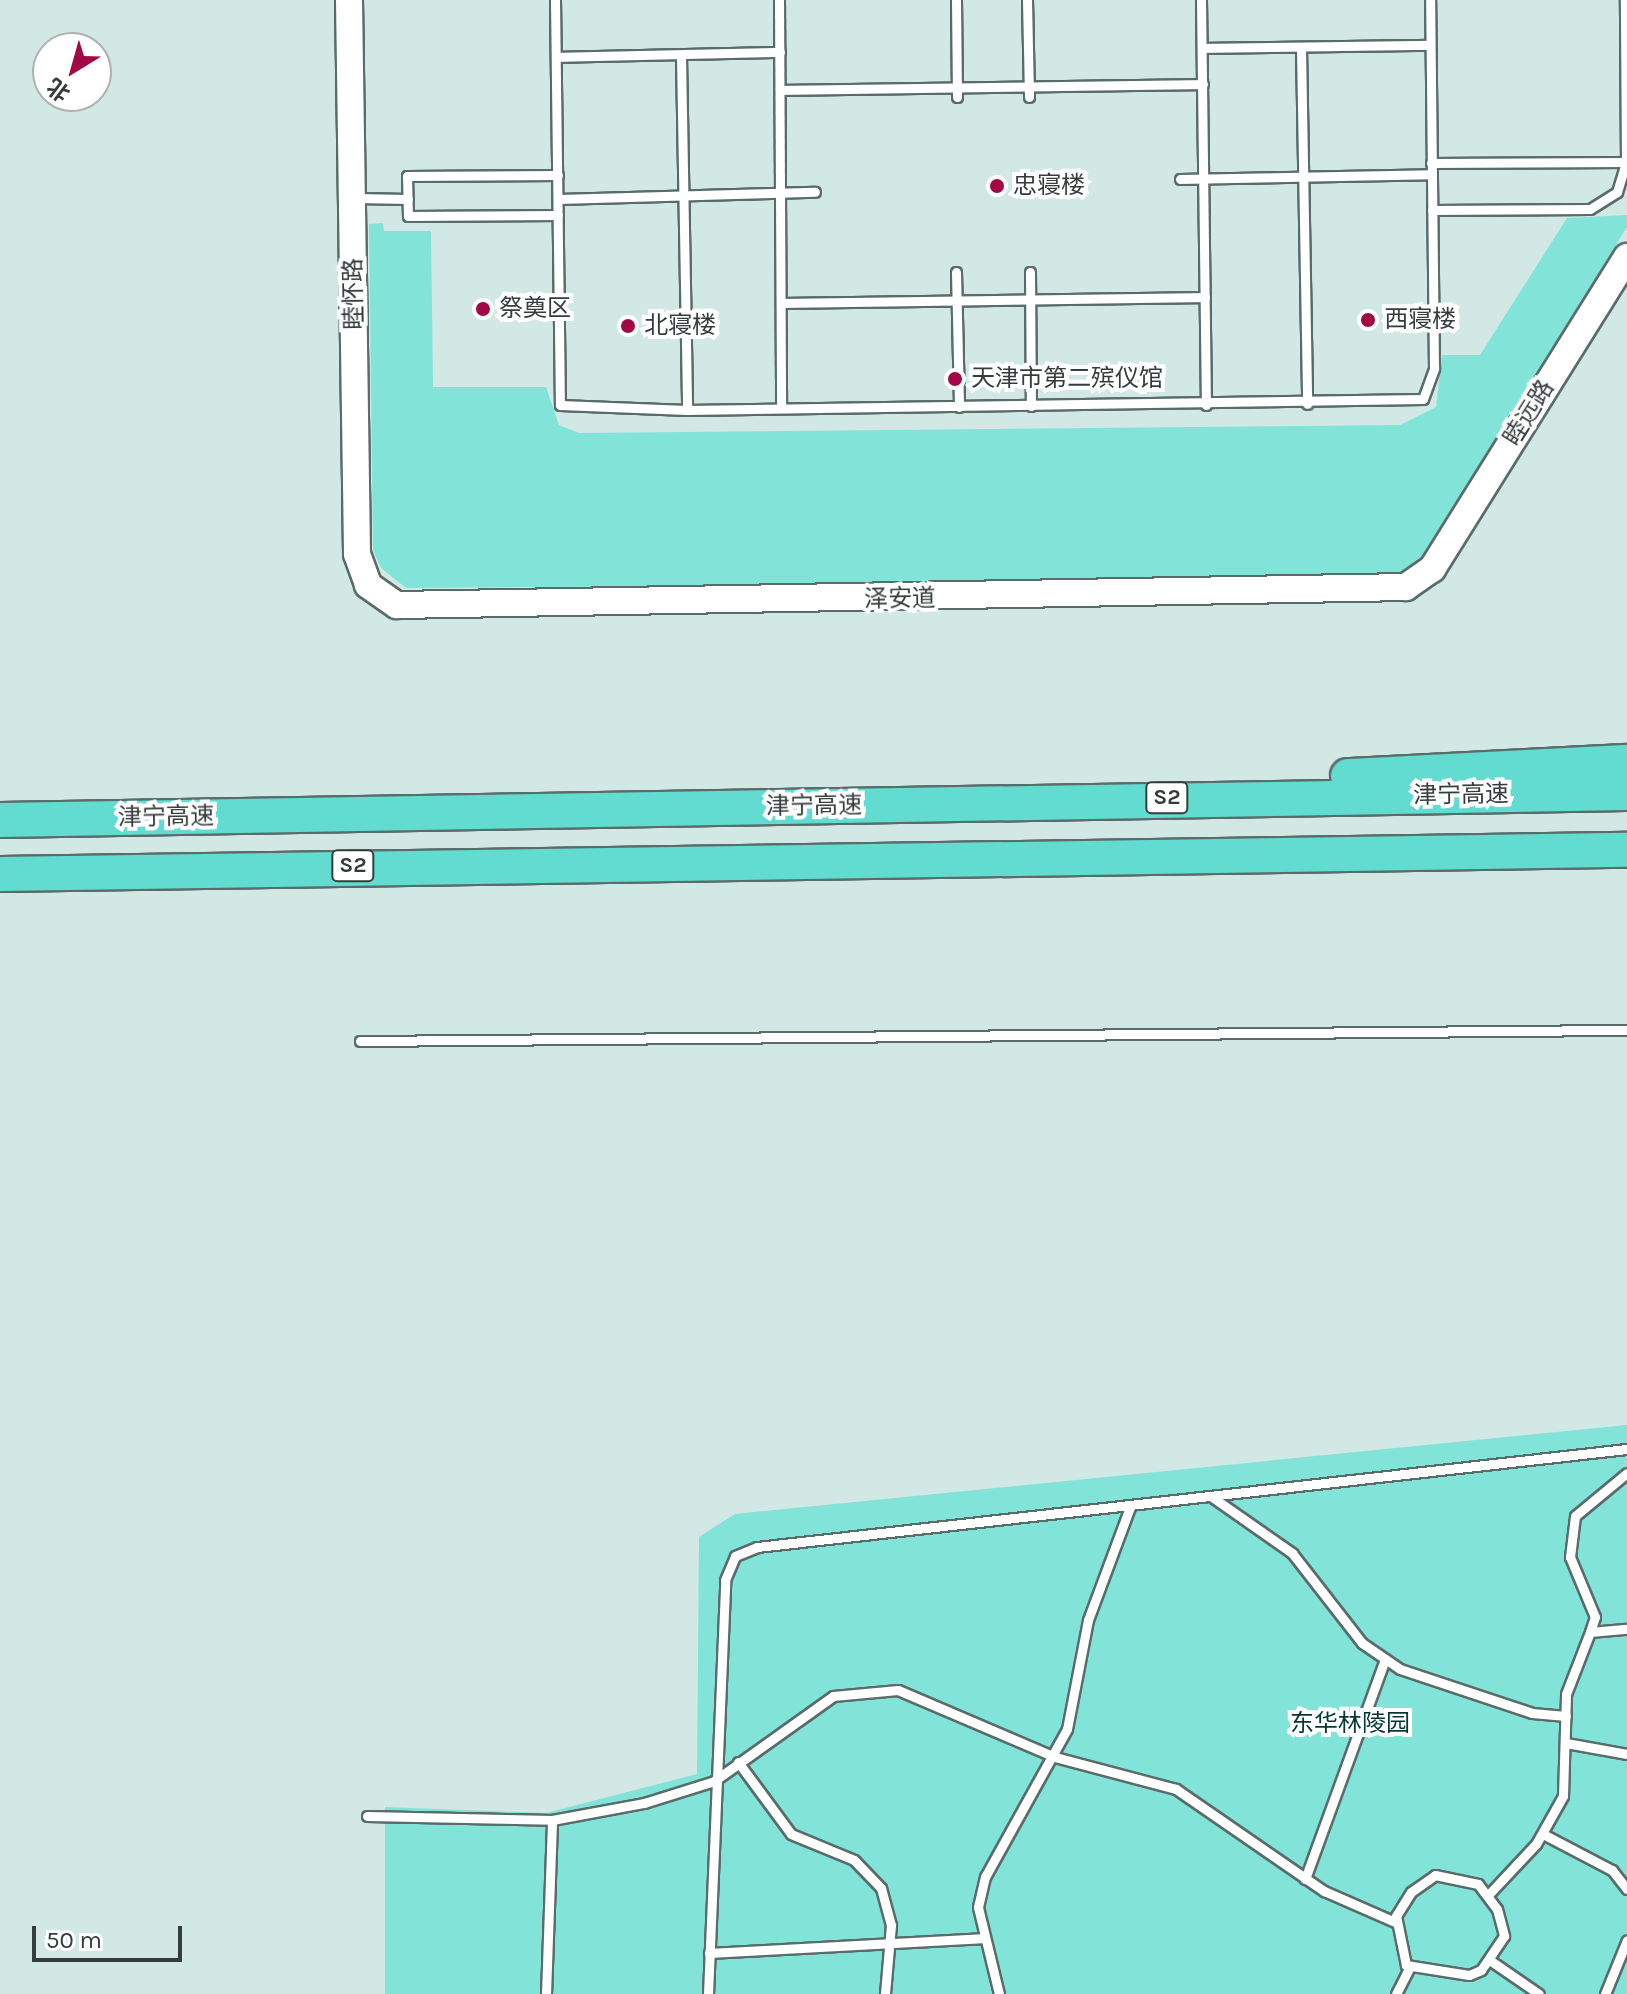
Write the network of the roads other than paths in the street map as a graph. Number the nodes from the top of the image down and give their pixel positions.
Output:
1 (349, 0) edge
2 (555, 0) edge
3 (779, 0) edge
4 (956, 0) edge
5 (1027, 0) edge
6 (1201, 0) edge
7 (1430, 0) edge
8 (1625, 0) edge
9 (1430, 45) junction
10 (1202, 48) junction
11 (1301, 48) junction
12 (780, 52) junction
13 (681, 56) junction
14 (556, 57) junction
15 (1203, 84) junction
16 (780, 90) junction
17 (1029, 91) junction
18 (957, 92) junction
19 (1626, 162) edge
20 (1432, 169) junction
21 (558, 175) junction
22 (1180, 179) dead end
23 (1204, 179) junction
24 (1301, 179) junction
25 (1625, 185) edge
26 (815, 192) dead end
27 (783, 193) junction
28 (684, 195) junction
29 (353, 198) junction
30 (408, 199) junction
31 (558, 199) junction
32 (1432, 210) junction
33 (558, 215) junction
34 (1627, 257) edge
35 (956, 272) dead end
36 (1030, 272) dead end
37 (1205, 297) junction
38 (1030, 299) junction
39 (957, 301) junction
40 (784, 303) junction
41 (1307, 404) junction
42 (1206, 405) junction
43 (1031, 406) junction
44 (959, 407) junction
45 (781, 408) junction
46 (687, 410) junction
47 (1432, 569) joint
48 (368, 585) joint
49 (1627, 762) edge
50 (1627, 793) edge
51 (1183, 797) junction
52 (0, 820) edge
53 (1627, 850) edge
54 (1343, 855) junction
55 (1627, 865) edge
56 (0, 874) edge
57 (1627, 1030) edge
58 (360, 1041) dead end
59 (1627, 1449) edge
60 (1627, 1473) edge
61 (1211, 1497) junction
62 (1130, 1507) junction
63 (1595, 1617) junction
64 (1603, 1626) junction
65 (1627, 1629) edge
66 (1590, 1632) junction
67 (1385, 1659) junction
68 (1566, 1716) junction
69 (1566, 1743) junction
70 (1627, 1754) edge
71 (1055, 1757) junction
72 (738, 1762) junction
73 (714, 1781) junction
74 (367, 1816) dead end
75 (552, 1820) junction
76 (1543, 1834) junction
77 (1305, 1879) junction
78 (1627, 1889) edge
79 (1489, 1894) junction
80 (1395, 1922) junction
81 (982, 1938) junction
82 (1627, 1940) edge
83 (891, 1944) junction
84 (709, 1953) junction
85 (1491, 1961) junction
86 (1409, 1968) junction
87 (546, 1994) edge
88 (708, 1994) edge
89 (885, 1994) edge
90 (999, 1994) edge
91 (1396, 1994) edge
92 (1539, 1994) edge
93 (1605, 1994) edge

1 - 29 street, 睦怀路
2 - 14 lane
3 - 12 lane
4 - 18 lane
5 - 17 lane
6 - 10 lane
7 - 9 lane
8 - 19 lane
9 - 11 lane
9 - 20 lane
10 - 11 lane
10 - 15 lane
11 - 24 lane
12 - 13 lane
12 - 16 lane
13 - 14 lane
13 - 28 lane
14 - 21 lane
15 - 17 lane
15 - 23 lane
16 - 18 lane
16 - 27 lane
17 - 18 lane
19 - 20 lane
19 - 25 lane
20 - 24 lane
20 - 32 lane
21 - 30 lane
21 - 31 lane
22 - 23 lane
23 - 24 lane
23 - 37 lane
24 - 41 lane
25 - 32 lane
26 - 27 lane
27 - 28 lane
27 - 40 lane
28 - 31 lane
28 - 46 lane
29 - 30 lane
29 - 48 street, 睦怀路
30 - 33 lane
31 - 33 lane
32 - 41 lane
33 - 46 lane
34 - 47 street, 睦远路
35 - 39 lane
36 - 38 lane
37 - 38 lane
37 - 42 lane
38 - 39 lane
38 - 43 lane
39 - 40 lane
39 - 44 lane
40 - 45 lane
41 - 42 lane
42 - 43 lane
43 - 44 lane
44 - 45 lane
45 - 46 lane
47 - 48 street, 泽安道
49 - 51 highway
50 - 51 highway, 津宁高速 / S2
51 - 52 highway, 津宁高速 / S2
53 - 54 highway, S2
54 - 55 highway
54 - 56 highway, S2
57 - 58 lane
59 - 61 lane
60 - 63 lane
61 - 62 lane
61 - 67 lane
62 - 71 lane
62 - 73 lane
63 - 64 lane
63 - 66 lane
64 - 65 lane
64 - 66 lane
66 - 68 lane
67 - 68 lane
67 - 77 lane
68 - 69 lane
69 - 70 lane
69 - 76 lane
71 - 72 lane
71 - 77 lane
71 - 81 lane
72 - 73 lane
72 - 83 lane
73 - 75 lane
73 - 84 lane
74 - 75 lane
75 - 87 lane
76 - 78 lane
76 - 79 lane
77 - 80 lane
79 - 80 lane
79 - 85 lane
80 - 86 lane
81 - 83 lane
81 - 90 lane
82 - 93 lane
83 - 84 lane
83 - 89 lane
84 - 88 lane
85 - 86 lane
85 - 92 lane
86 - 91 lane

